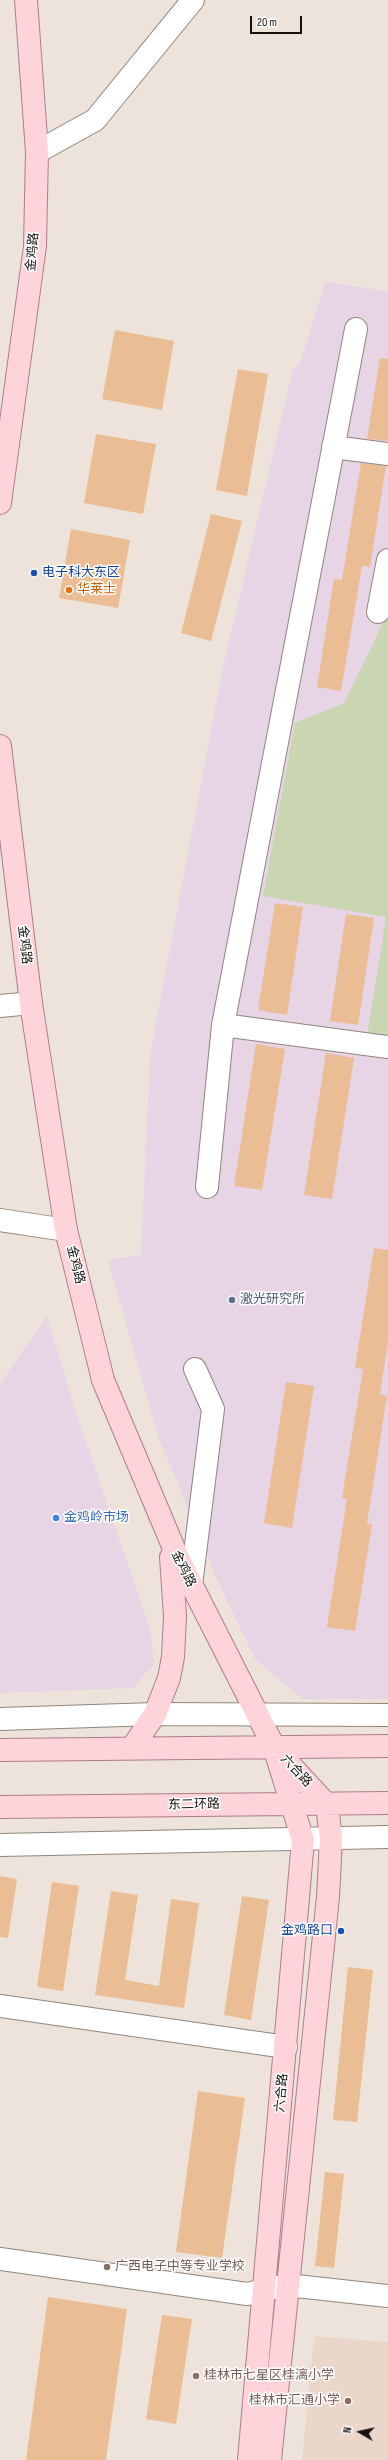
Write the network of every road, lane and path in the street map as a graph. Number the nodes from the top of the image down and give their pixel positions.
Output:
1 (26, 0) edge
2 (193, 0) edge
3 (37, 152) junction
4 (356, 329) dead end
5 (333, 446) junction
6 (388, 454) edge
7 (0, 503) edge
8 (388, 560) edge
9 (378, 612) dead end
10 (0, 746) edge
11 (31, 1003) junction
12 (0, 1006) edge
13 (223, 1025) junction
14 (388, 1047) edge
15 (207, 1187) dead end
16 (0, 1220) edge
17 (66, 1230) junction
18 (195, 1369) dead end
19 (166, 1530) junction
20 (191, 1585) junction
21 (155, 1714) junction
22 (388, 1715) edge
23 (257, 1716) junction
24 (0, 1719) edge
25 (388, 1746) edge
26 (274, 1747) junction
27 (132, 1748) junction
28 (0, 1750) edge
29 (388, 1803) edge
30 (293, 1804) junction
31 (327, 1805) junction
32 (0, 1807) edge
33 (388, 1837) edge
34 (331, 1839) junction
35 (303, 1840) junction
36 (0, 1845) edge
37 (0, 2006) edge
38 (286, 2047) junction
39 (0, 2259) edge
40 (287, 2285) junction
41 (265, 2290) junction
42 (388, 2296) edge
43 (249, 2460) edge
44 (270, 2460) edge

1 - 3 main road, 金鸡路
2 - 3 street
3 - 7 main road, 金鸡路
4 - 5 street
5 - 6 street
5 - 13 street
8 - 9 street
10 - 11 main road, 金鸡路
11 - 12 street
11 - 17 main road, 金鸡路
13 - 14 street
13 - 15 street
16 - 17 street
17 - 19 main road, 金鸡路
18 - 20 street
19 - 20 main road, 金鸡路
19 - 21 main road
20 - 23 main road, 金鸡路
21 - 23 street
21 - 24 street
21 - 27 main road
22 - 23 street
23 - 26 main road, 金鸡路
25 - 26 main road
26 - 27 main road
26 - 30 main road, 六合路
26 - 31 main road, 六合路
27 - 28 main road
29 - 31 main road, 东二环路
30 - 31 main road, 东二环路
30 - 32 main road, 东二环路
30 - 35 main road, 六合路
31 - 34 main road, 六合路
33 - 34 street
34 - 35 street
34 - 40 main road, 六合路
35 - 36 street
35 - 38 main road, 六合路
37 - 38 street
38 - 41 main road, 六合路
39 - 41 street
40 - 41 street
40 - 42 street
40 - 44 main road, 六合路
41 - 43 main road, 六合路

